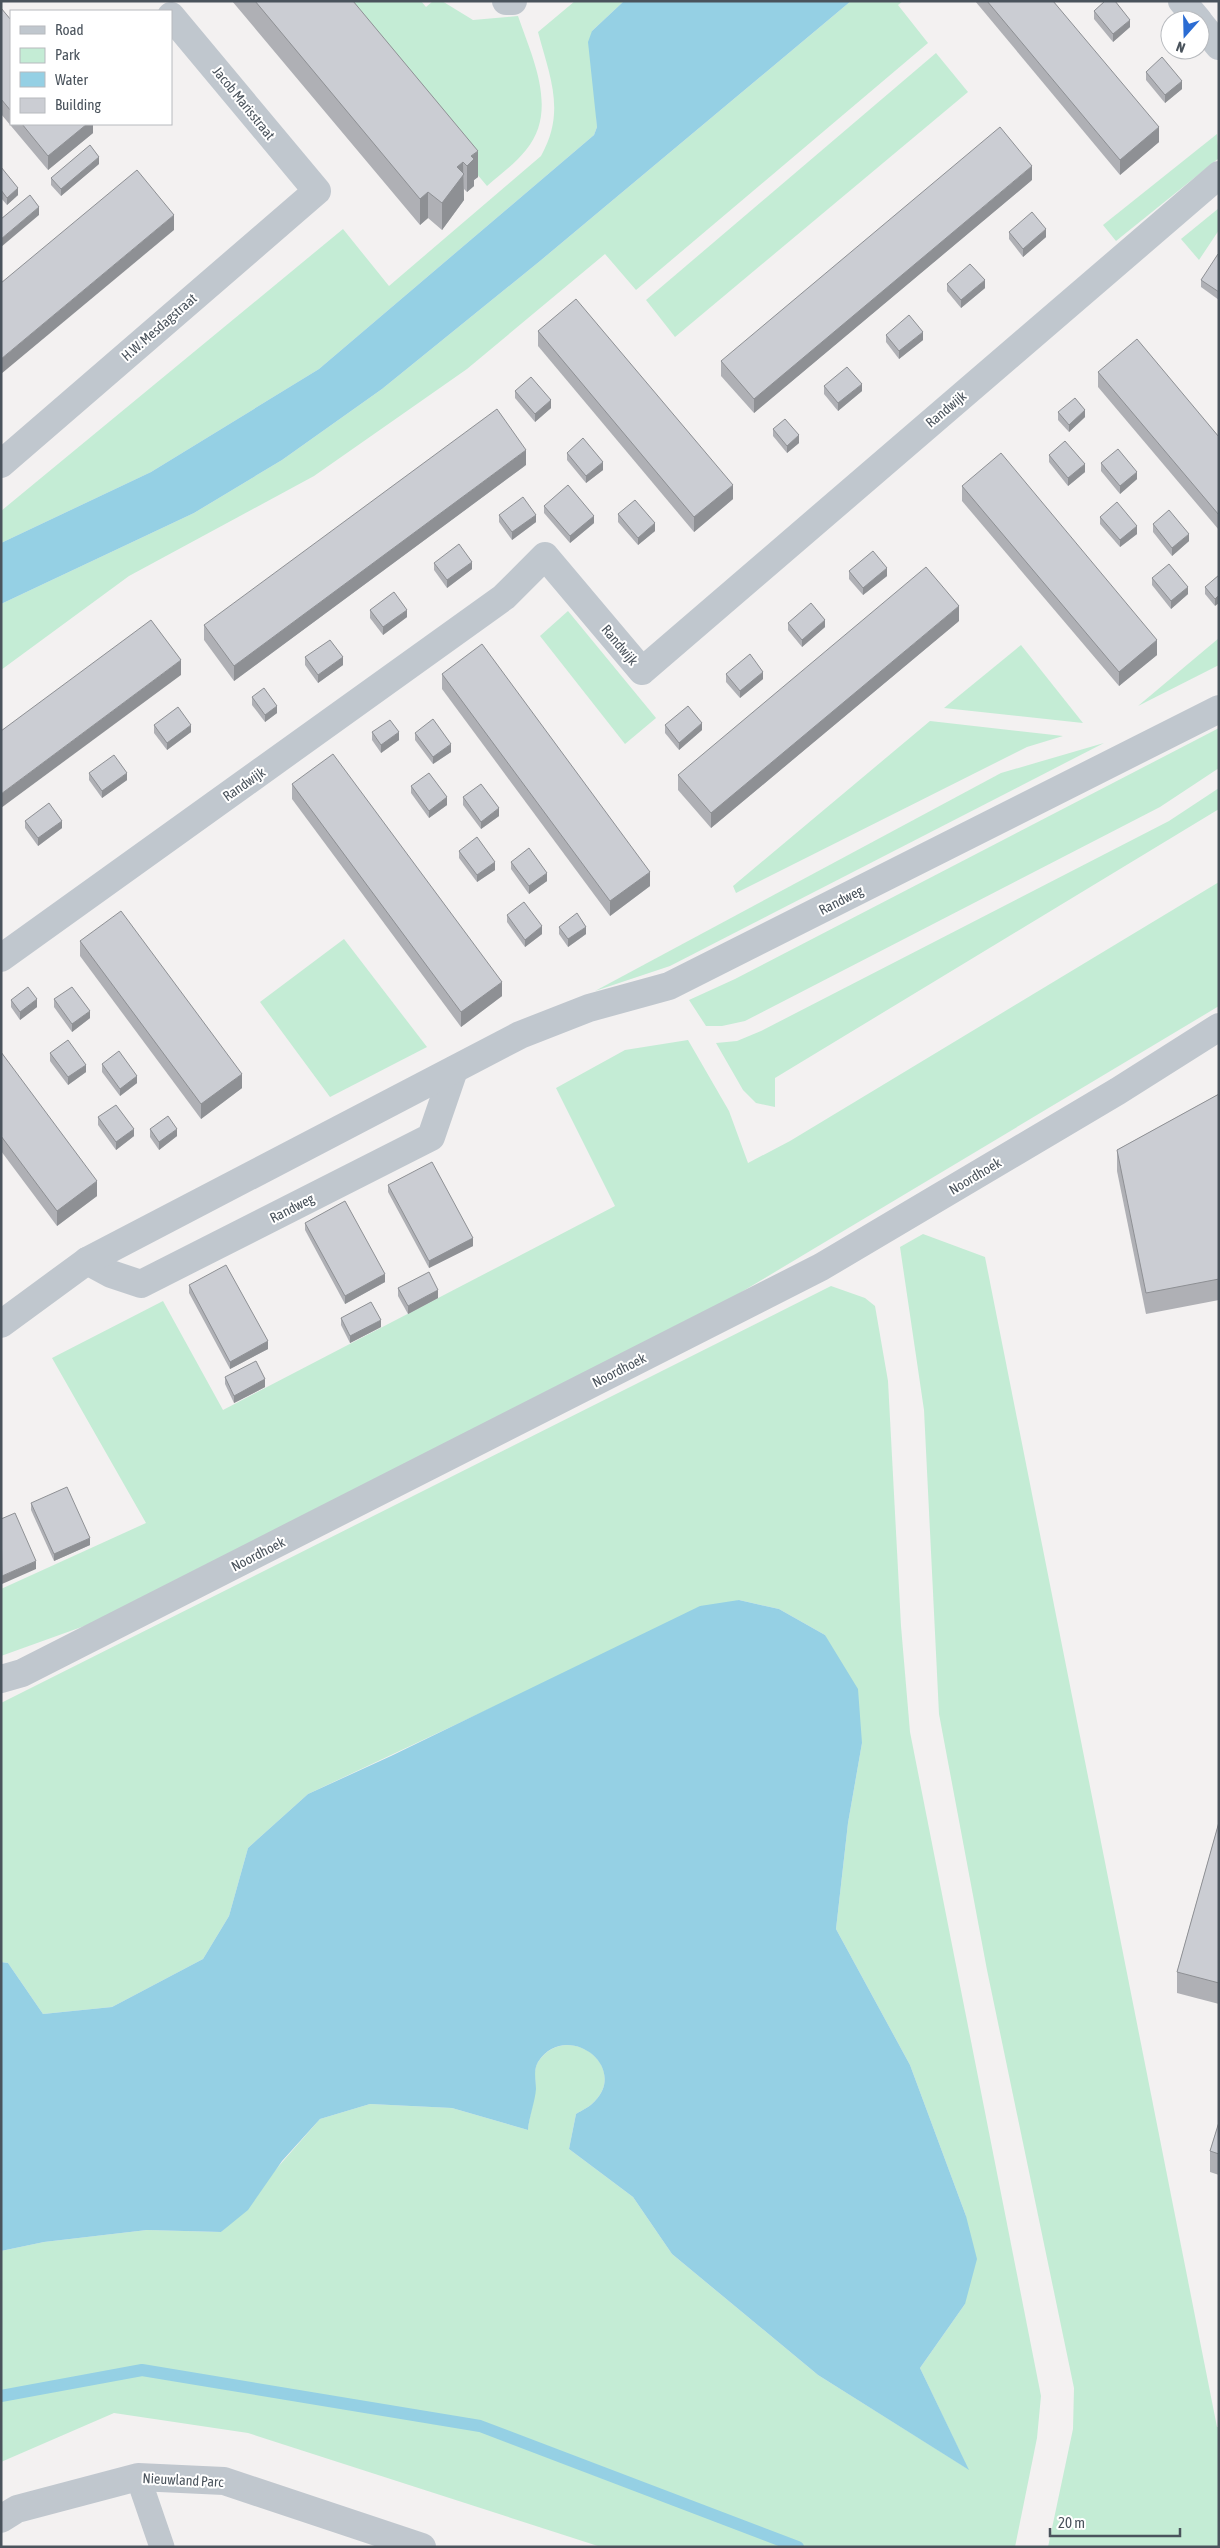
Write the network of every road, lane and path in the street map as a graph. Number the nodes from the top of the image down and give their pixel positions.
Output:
1 (506, 1) edge
2 (513, 1) edge
3 (172, 17) edge
4 (1210, 33) edge
5 (1219, 46) edge
6 (1219, 176) edge
7 (317, 191) joint
8 (1, 464) edge
9 (1219, 709) edge
10 (1, 958) edge
11 (1219, 1027) edge
12 (454, 1070) junction
13 (87, 1261) junction
14 (1, 1324) edge
15 (1, 1679) edge
16 (138, 2477) junction
17 (1, 2519) edge
18 (162, 2547) edge
19 (422, 2547) edge

1 - 2 street
3 - 7 street, Jacob Marisstraat
4 - 5 street
6 - 10 street, Randwijk
7 - 8 street, H.W. Mesdagstraat
9 - 12 street, Randweg
11 - 15 street, Noordhoek
12 - 13 street, Randweg
12 - 13 street, Randweg
13 - 14 street, Randweg
16 - 17 street, Nieuwland Parc
16 - 18 lane
16 - 19 street, Nieuwland Parc

